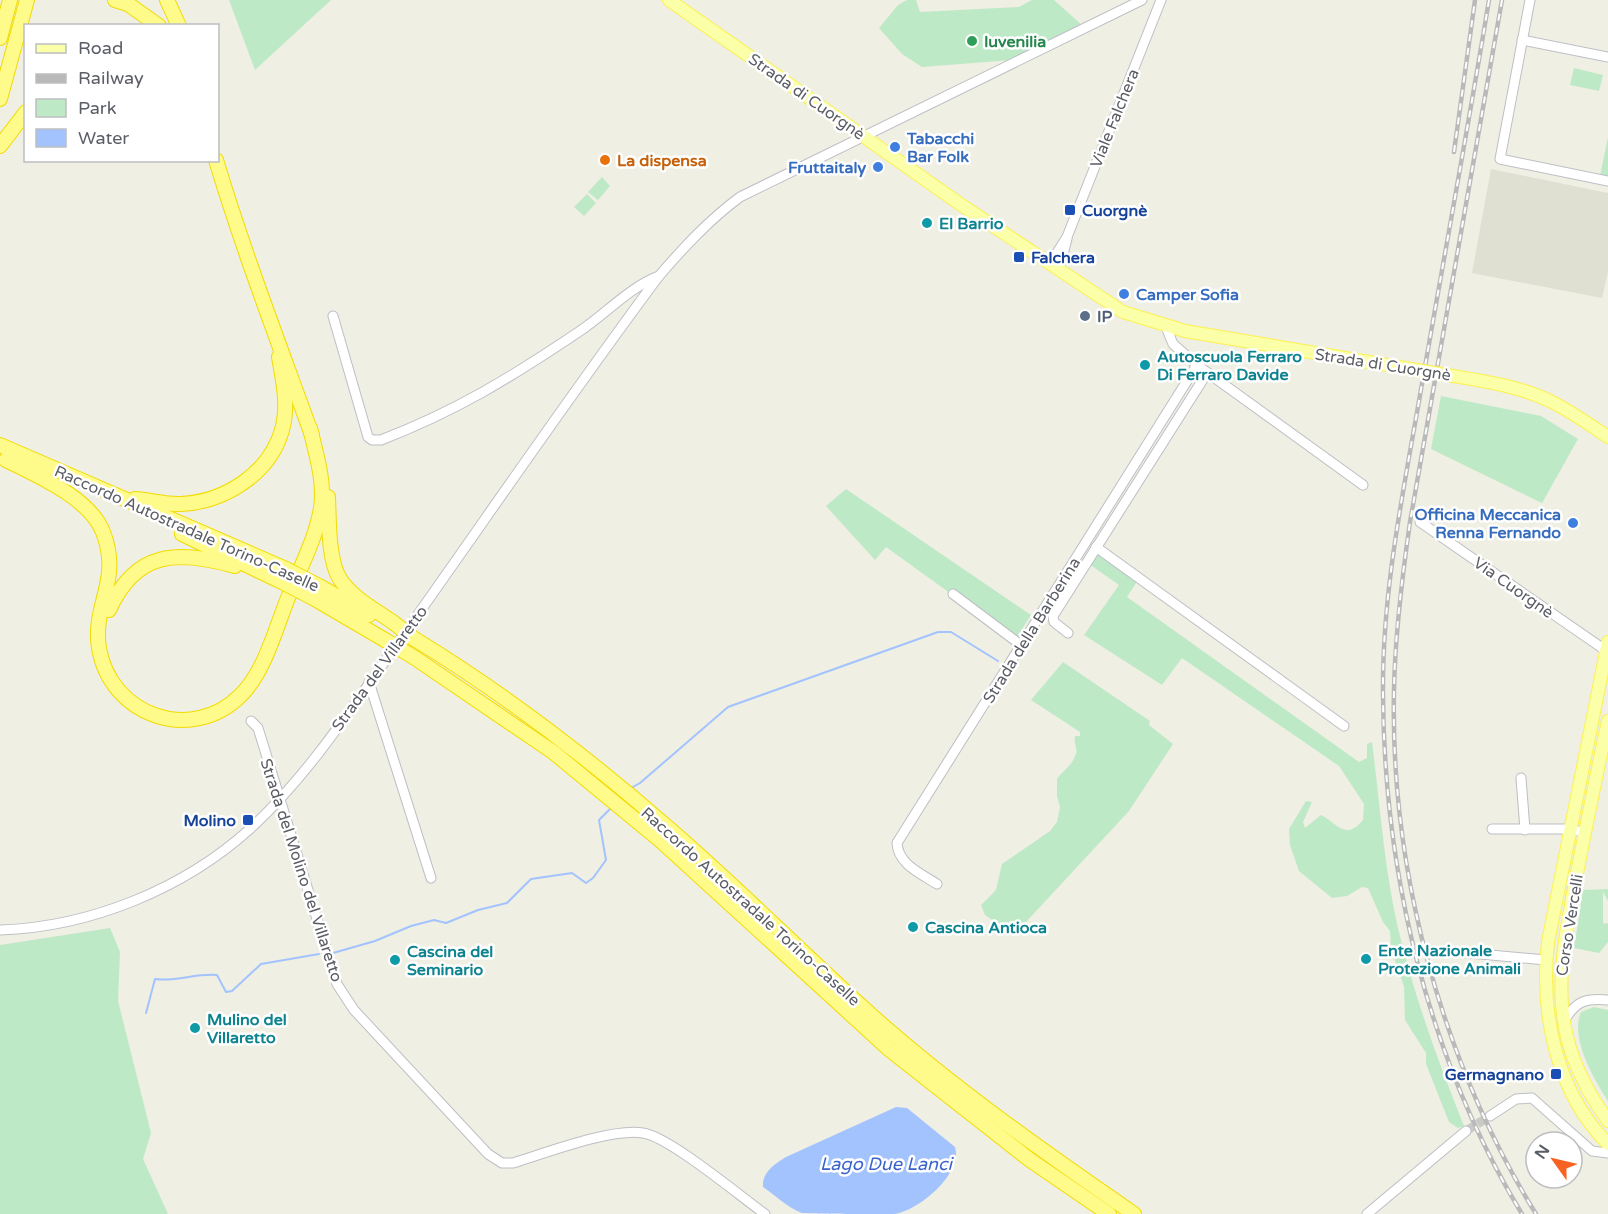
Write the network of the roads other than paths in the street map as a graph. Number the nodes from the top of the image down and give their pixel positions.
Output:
1 (10, 0) edge
2 (27, 0) edge
3 (115, 0) edge
4 (167, 0) edge
5 (669, 0) edge
6 (1142, 0) edge
7 (1161, 0) edge
8 (1530, 0) edge
9 (156, 24) edge
10 (178, 24) edge
11 (0, 38) edge
12 (1522, 40) junction
13 (1608, 57) edge
14 (0, 99) edge
15 (24, 115) edge
16 (864, 135) junction
17 (0, 146) edge
18 (216, 162) edge
19 (1608, 182) edge
20 (1055, 267) junction
21 (659, 276) junction
22 (333, 316) dead end
23 (1166, 327) junction
24 (1185, 331) junction
25 (276, 337) junction
26 (1182, 354) junction
27 (1197, 366) junction
28 (1207, 373) junction
29 (310, 428) junction
30 (1603, 434) edge
31 (0, 445) edge
32 (1608, 446) edge
33 (3, 458) edge
34 (1363, 485) dead end
35 (125, 499) junction
36 (1420, 522) dead end
37 (1096, 547) junction
38 (280, 577) junction
39 (318, 593) junction
40 (953, 594) dead end
41 (393, 625) junction
42 (1068, 633) dead end
43 (1022, 645) junction
44 (1607, 648) edge
45 (102, 657) junction
46 (369, 682) junction
47 (250, 721) dead end
48 (1608, 721) edge
49 (1344, 726) dead end
50 (1521, 778) dead end
51 (279, 801) junction
52 (1492, 828) dead end
53 (1571, 829) junction
54 (1525, 830) junction
55 (1585, 833) junction
56 (431, 879) dead end
57 (937, 884) dead end
58 (0, 930) edge
59 (1447, 951) dead end
60 (1546, 960) junction
61 (1608, 1000) edge
62 (1564, 1021) junction
63 (1490, 1116) tunnel mouth
64 (1608, 1121) edge
65 (1466, 1131) tunnel mouth
66 (1608, 1144) edge
67 (1588, 1146) junction
68 (1608, 1153) edge
69 (765, 1214) edge
70 (1108, 1214) edge
71 (1134, 1214) edge
72 (1367, 1214) edge

1 - 11 highway
2 - 14 highway
3 - 9 highway
4 - 10 highway
5 - 16 main road, Strada di Cuorgnè
6 - 16 street, Strada del Villaretto
7 - 20 street, Viale Falchera
8 - 12 street
12 - 13 street
12 - 19 street
15 - 17 highway
16 - 20 main road, Strada di Cuorgnè
16 - 21 street, Strada del Villaretto
18 - 25 highway
20 - 23 main road, Strada di Cuorgnè
21 - 22 street, Strada del Villaretto
21 - 46 street, Strada del Villaretto
23 - 24 main road, Strada di Cuorgnè
23 - 26 street
24 - 26 street
24 - 30 main road, Strada di Cuorgnè, bridge
25 - 29 highway
25 - 35 highway
26 - 27 street
27 - 28 street
27 - 43 street, Strada della Barberina
28 - 34 street
28 - 37 street, Strada della Barberina
29 - 41 highway
29 - 45 highway
30 - 32 main road
31 - 35 highway, Raccordo Autostradale Torino-Caselle
33 - 38 highway, Raccordo Autostradale Torino-Caselle
33 - 45 highway
35 - 38 highway, Raccordo Autostradale Torino-Caselle
36 - 44 street, Via Cuorgnè
37 - 42 street, Strada della Barberina
37 - 49 street, Strada della Barberina
38 - 39 highway, Raccordo Autostradale Torino-Caselle, bridge
38 - 45 highway
39 - 41 highway, Raccordo Autostradale Torino-Caselle
39 - 70 highway, Raccordo Autostradale Torino-Caselle, bridge
40 - 43 street
41 - 71 highway, Raccordo Autostradale Torino-Caselle, bridge
43 - 57 street, Strada della Barberina
44 - 53 main road, Corso Vercelli
46 - 51 street, Strada del Villaretto
46 - 56 street
47 - 51 street, Strada del Molino del Villaretto
48 - 55 main road, Corso Vercelli
50 - 54 street
51 - 58 street, Strada del Villaretto
51 - 69 street, Strada del Molino del Villaretto
52 - 54 street
53 - 54 street
53 - 55 street
53 - 60 main road, Corso Vercelli
55 - 62 main road, Corso Vercelli
59 - 60 street, Corso Vercelli
60 - 66 main road, Corso Vercelli
61 - 62 street
62 - 64 main road, Corso Vercelli
63 - 67 street
65 - 72 street
66 - 67 street
67 - 68 street

